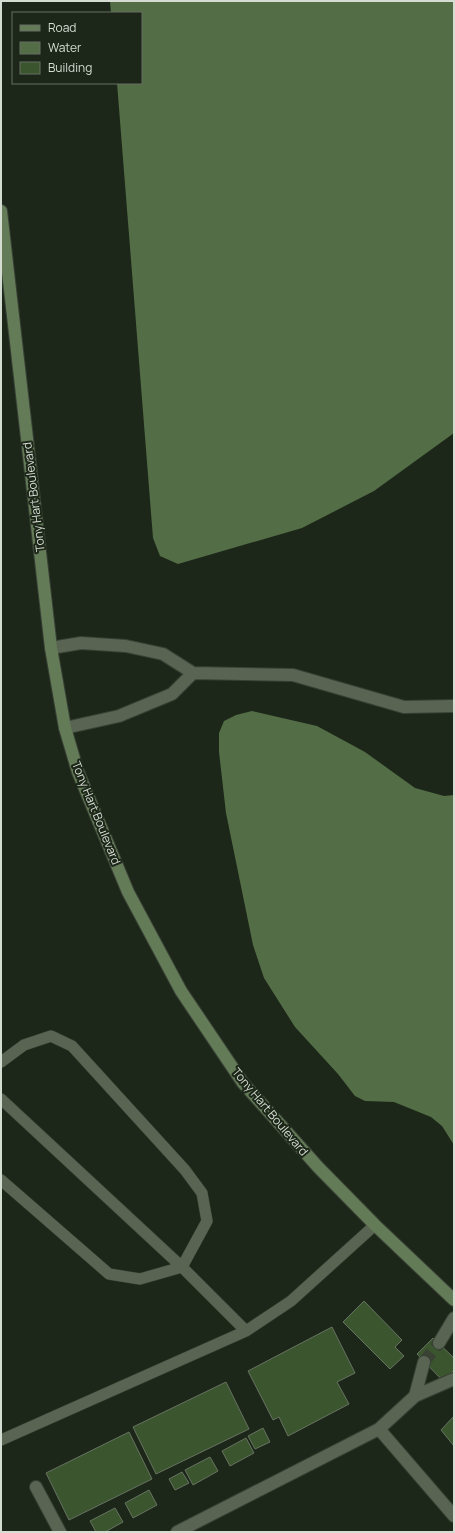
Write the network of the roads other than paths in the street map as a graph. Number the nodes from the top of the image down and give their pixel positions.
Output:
1 (1, 211) edge
2 (51, 648) junction
3 (194, 673) junction
4 (454, 706) edge
5 (64, 728) junction
6 (1, 1062) edge
7 (1, 1099) edge
8 (1, 1180) edge
9 (375, 1225) junction
10 (182, 1267) junction
11 (454, 1300) edge
12 (454, 1318) edge
13 (246, 1331) junction
14 (439, 1343) tunnel mouth
15 (424, 1362) tunnel mouth
16 (454, 1378) edge
17 (416, 1396) junction
18 (379, 1429) junction
19 (1, 1440) edge
20 (36, 1487) dead end
21 (454, 1516) edge
22 (60, 1532) edge
23 (177, 1532) edge

1 - 2 street, Tony Hart Boulevard
2 - 3 street
2 - 5 street, Tony Hart Boulevard
3 - 4 street
3 - 5 street
5 - 9 street, Tony Hart Boulevard
6 - 10 lane
7 - 10 lane
8 - 10 lane
9 - 11 street, Tony Hart Boulevard
9 - 13 lane
10 - 13 lane
12 - 14 street
13 - 19 lane
15 - 17 street
16 - 17 street
17 - 18 street
18 - 21 street
18 - 23 street
20 - 22 street

